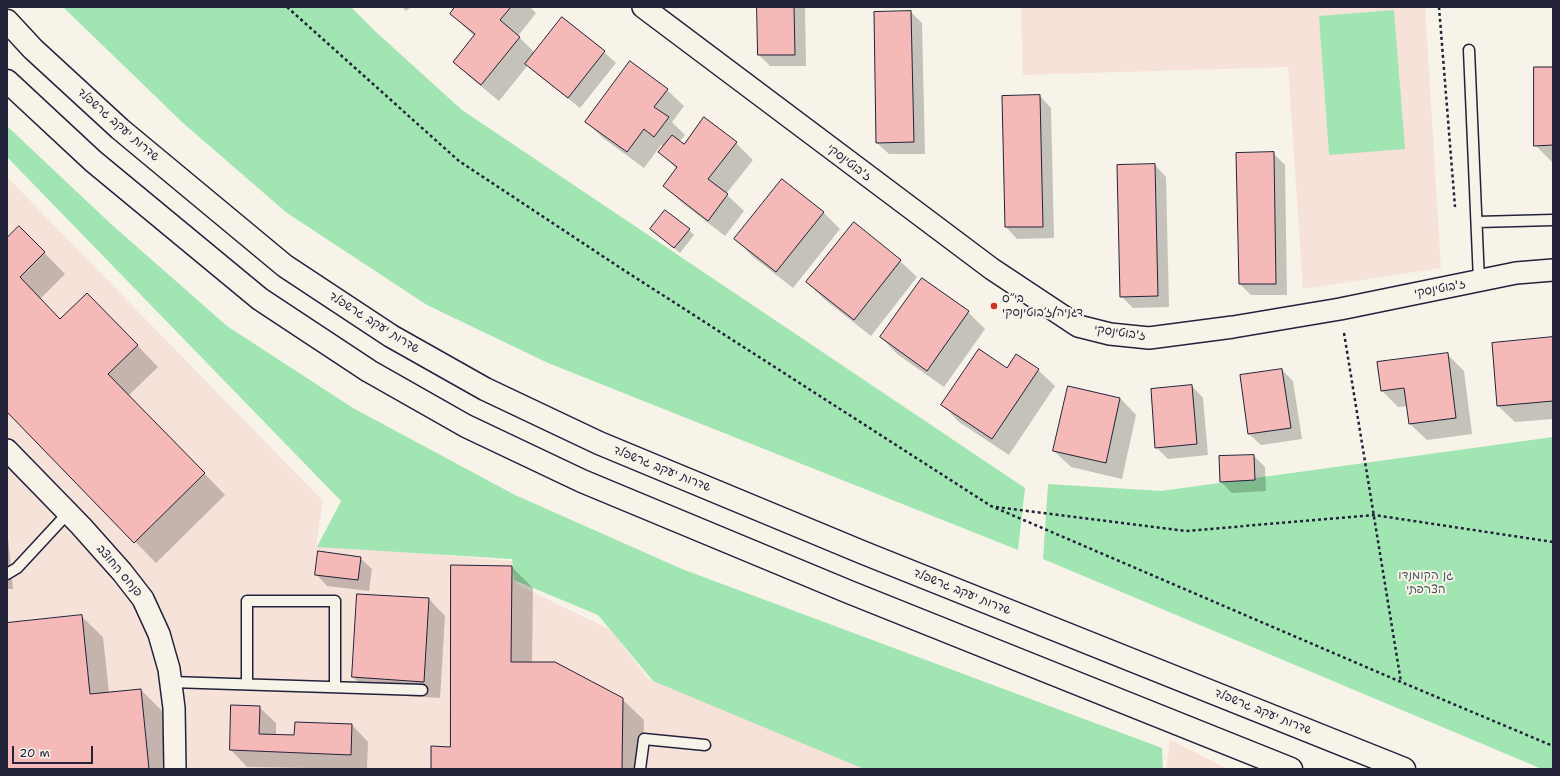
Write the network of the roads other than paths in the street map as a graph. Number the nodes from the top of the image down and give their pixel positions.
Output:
1 (643, 7) edge
2 (7, 21) edge
3 (1470, 50) dead end
4 (7, 81) edge
5 (1553, 220) edge
6 (1477, 222) junction
7 (1553, 270) edge
8 (1479, 281) junction
9 (7, 450) edge
10 (68, 513) junction
11 (7, 574) edge
12 (171, 682) junction
13 (247, 684) junction
14 (335, 687) junction
15 (422, 690) dead end
16 (705, 745) dead end
17 (175, 769) edge
18 (640, 769) edge
19 (1291, 769) edge
20 (1404, 769) edge

1 - 8 street, ז'בוטינסקי
2 - 20 main road, שדרות יעקב גרשפלד
3 - 6 lane
4 - 19 main road
5 - 6 lane
6 - 8 lane
7 - 8 street, ז'בוטינסקי
9 - 10 street, פנחס החוצב
10 - 11 lane
10 - 12 street, פנחס החוצב
12 - 13 lane
12 - 17 street, פנחס החוצב
13 - 14 lane
13 - 14 lane
14 - 15 lane
16 - 18 lane

